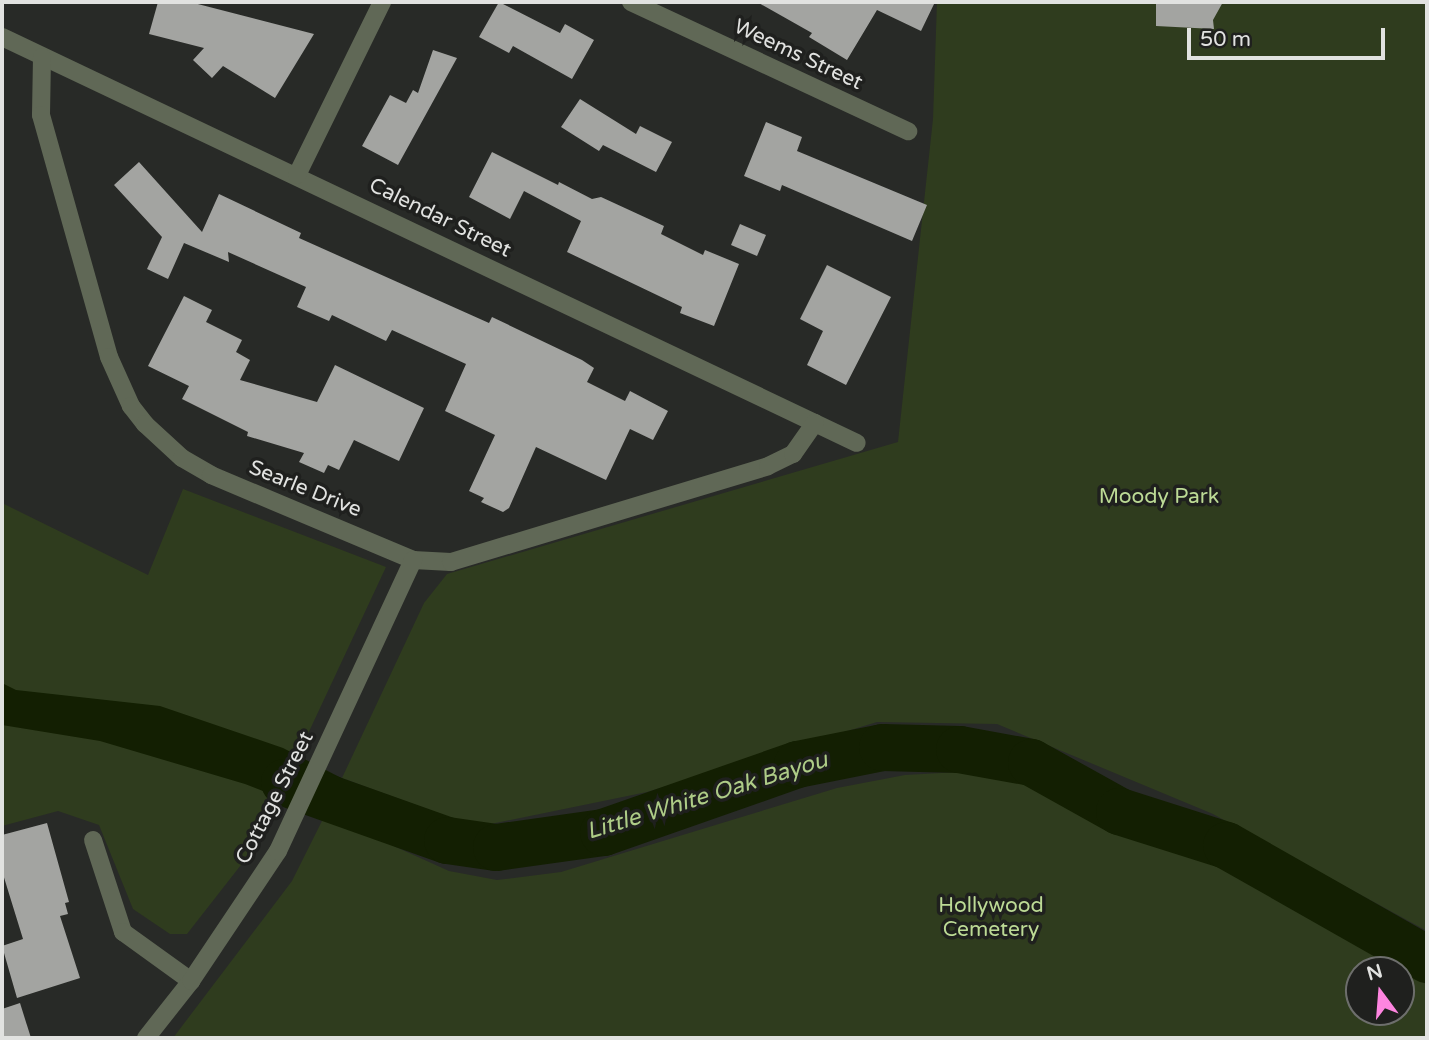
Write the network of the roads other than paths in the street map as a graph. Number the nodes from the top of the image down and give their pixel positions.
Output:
1 (382, 2) edge
2 (631, 2) edge
3 (2, 37) edge
4 (42, 57) junction
5 (908, 131) dead end
6 (297, 174) junction
7 (815, 423) junction
8 (857, 443) dead end
9 (413, 560) junction
10 (93, 840) dead end
11 (191, 981) junction
12 (146, 1038) edge

1 - 6 street
2 - 5 street, Weems Street
3 - 4 street, Calendar Street
4 - 6 street, Calendar Street
4 - 9 street, Searle Drive
6 - 7 street, Calendar Street
7 - 8 street, Calendar Street
7 - 9 street, Searle Drive
9 - 11 street, Cottage Street
10 - 11 street
11 - 12 street, Cottage Street

